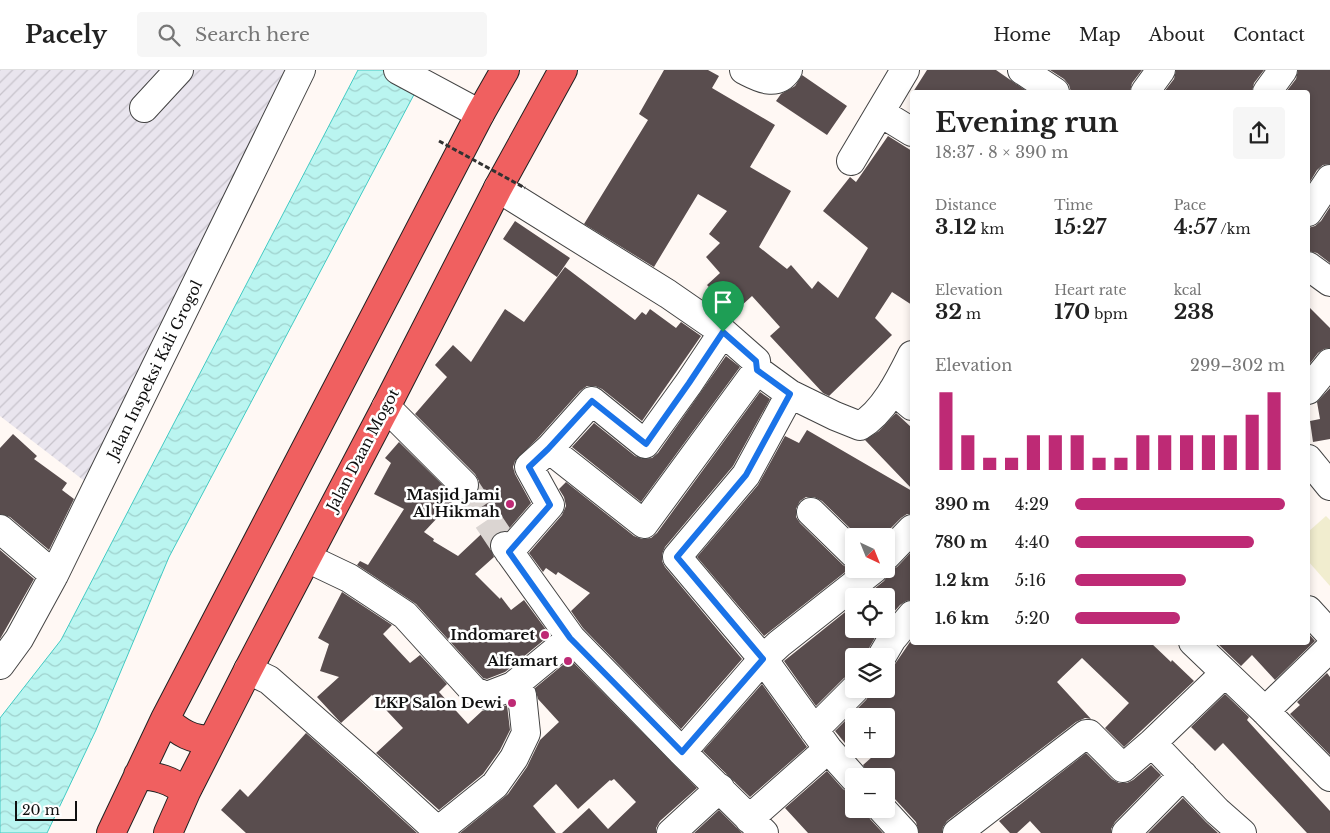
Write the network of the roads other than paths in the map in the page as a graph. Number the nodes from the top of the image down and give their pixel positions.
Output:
1 (179, 70) edge
2 (301, 70) edge
3 (398, 70) edge
4 (505, 70) edge
5 (564, 70) edge
6 (744, 70) edge
7 (788, 70) edge
8 (905, 70) edge
9 (1160, 70) edge
10 (1283, 70) edge
11 (1146, 90) edge
12 (1268, 90) edge
13 (144, 108) dead end
14 (473, 111) junction
15 (881, 112) junction
16 (910, 131) edge
17 (851, 161) dead end
18 (1330, 179) edge
19 (498, 188) junction
20 (1310, 209) edge
21 (1310, 267) edge
22 (1330, 282) edge
23 (723, 332) junction
24 (1330, 363) edge
25 (910, 365) edge
26 (757, 370) junction
27 (1310, 388) edge
28 (790, 394) junction
29 (903, 398) edge
30 (386, 407) junction
31 (548, 449) junction
32 (1310, 461) edge
33 (464, 485) tunnel mouth
34 (1330, 486) edge
35 (811, 512) dead end
36 (0, 529) edge
37 (910, 531) edge
38 (845, 541) edge
39 (895, 544) edge
40 (307, 558) junction
41 (54, 575) junction
42 (855, 578) edge
43 (1310, 612) edge
44 (910, 617) edge
45 (1330, 634) edge
46 (570, 638) junction
47 (1196, 645) edge
48 (887, 648) edge
49 (1330, 648) edge
50 (763, 659) junction
51 (0, 665) edge
52 (248, 670) junction
53 (1225, 672) junction
54 (513, 686) junction
55 (849, 698) edge
56 (1265, 711) junction
57 (166, 719) junction
58 (212, 740) junction
59 (821, 740) junction
60 (1152, 743) junction
61 (682, 752) junction
62 (845, 768) edge
63 (138, 775) junction
64 (1183, 775) junction
65 (1330, 777) edge
66 (720, 788) junction
67 (186, 792) junction
68 (890, 818) edge
69 (757, 826) edge
70 (439, 832) edge
71 (111, 833) edge
72 (168, 833) edge
73 (671, 833) edge
74 (904, 833) edge
75 (957, 833) edge
76 (1126, 833) edge
77 (1242, 833) edge

1 - 13 street
2 - 41 street, Jalan Inspeksi Kali Grogol
3 - 14 street
4 - 14 highway
5 - 19 highway, Jalan Daan Mogot
6 - 7 street
8 - 15 street
9 - 11 street
10 - 12 street
14 - 57 highway
15 - 16 street
15 - 17 street
18 - 20 street
19 - 23 street
19 - 30 highway, Jalan Daan Mogot
21 - 22 street
23 - 26 street
23 - 31 street
24 - 27 street
25 - 29 street
26 - 28 street
26 - 31 street
28 - 29 street
28 - 50 street
30 - 33 street
30 - 40 highway, Jalan Daan Mogot
31 - 46 street
32 - 34 street
35 - 38 street
36 - 41 street
37 - 39 street
40 - 52 highway, Jalan Daan Mogot
40 - 54 street
41 - 51 street, Jalan Inspeksi Kali Grogol
42 - 50 street
43 - 45 street
44 - 48 street
46 - 54 street
46 - 61 street
47 - 53 street
49 - 56 street
50 - 59 street
50 - 61 street
52 - 58 highway, Jalan Daan Mogot
52 - 70 street
53 - 56 street
53 - 60 street
54 - 70 street
55 - 59 street
56 - 65 street
57 - 58 highway
57 - 63 highway
58 - 67 highway, Jalan Daan Mogot
59 - 62 street
59 - 69 street
60 - 64 street
60 - 75 street
61 - 66 street
63 - 67 highway
63 - 71 highway
64 - 76 street
64 - 77 street
66 - 69 street
66 - 73 street
67 - 72 highway, Jalan Daan Mogot
68 - 74 street

